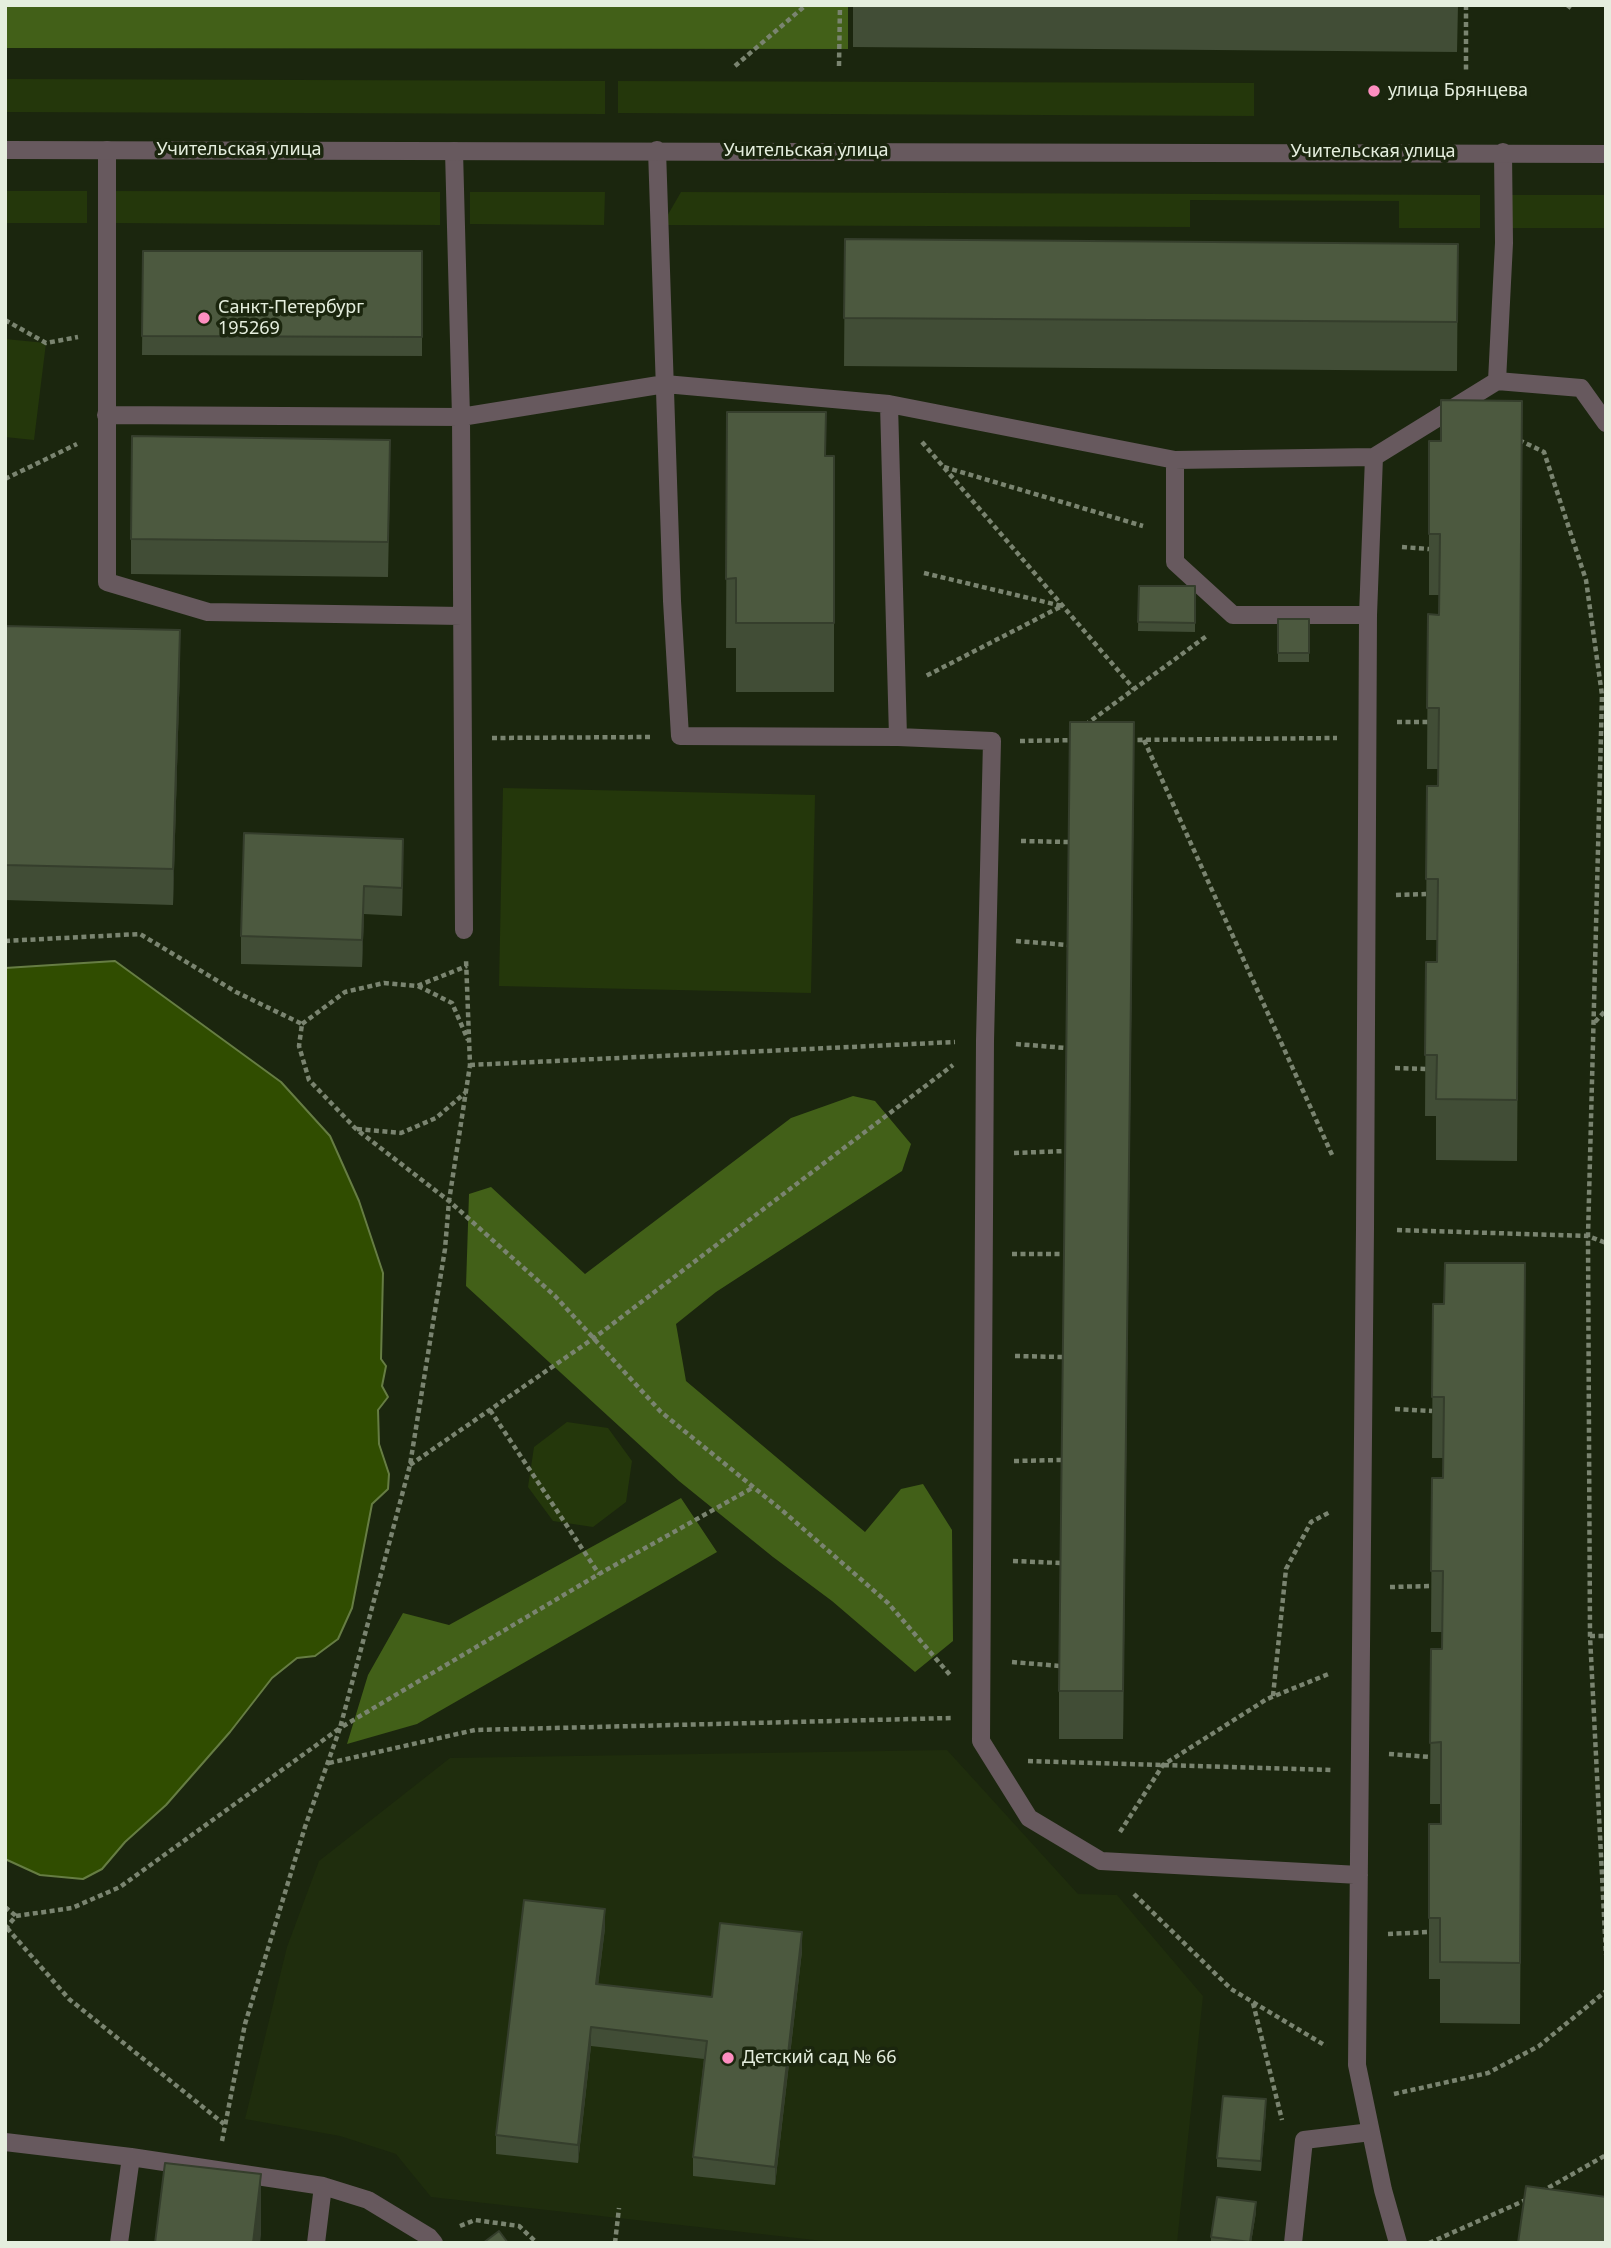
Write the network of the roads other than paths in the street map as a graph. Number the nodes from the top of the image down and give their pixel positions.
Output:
1 (5, 150) edge
2 (107, 150) junction
3 (657, 150) junction
4 (454, 151) junction
5 (1503, 152) junction
6 (1606, 154) edge
7 (1497, 381) junction
8 (665, 384) junction
9 (889, 404) junction
10 (461, 417) junction
11 (106, 422) junction
12 (1606, 423) edge
13 (1374, 457) junction
14 (1175, 460) junction
15 (1368, 615) junction
16 (462, 616) junction
17 (898, 737) junction
18 (464, 930) road end
19 (1359, 1875) junction
20 (1371, 2132) junction
21 (5, 2142) edge
22 (131, 2157) junction
23 (323, 2186) junction
24 (431, 2240) edge
25 (119, 2243) edge
26 (316, 2243) edge
27 (1293, 2243) edge
28 (1398, 2243) edge

1 - 2 street, Учительская улица
2 - 4 street, Учительская улица
2 - 11 street
3 - 4 street, Учительская улица
3 - 5 street, Учительская улица
3 - 8 street
4 - 10 street
5 - 6 street, Учительская улица
5 - 7 street
7 - 12 street
7 - 13 street
8 - 9 street
8 - 10 street
8 - 17 street
9 - 14 street
9 - 17 street
10 - 11 street
10 - 16 street
11 - 16 street
13 - 14 street
13 - 15 street
14 - 15 street
15 - 19 street
16 - 18 street
17 - 19 street
19 - 20 street
20 - 27 street
20 - 28 street
21 - 22 street
22 - 23 street
22 - 25 street
23 - 24 street
23 - 26 street

